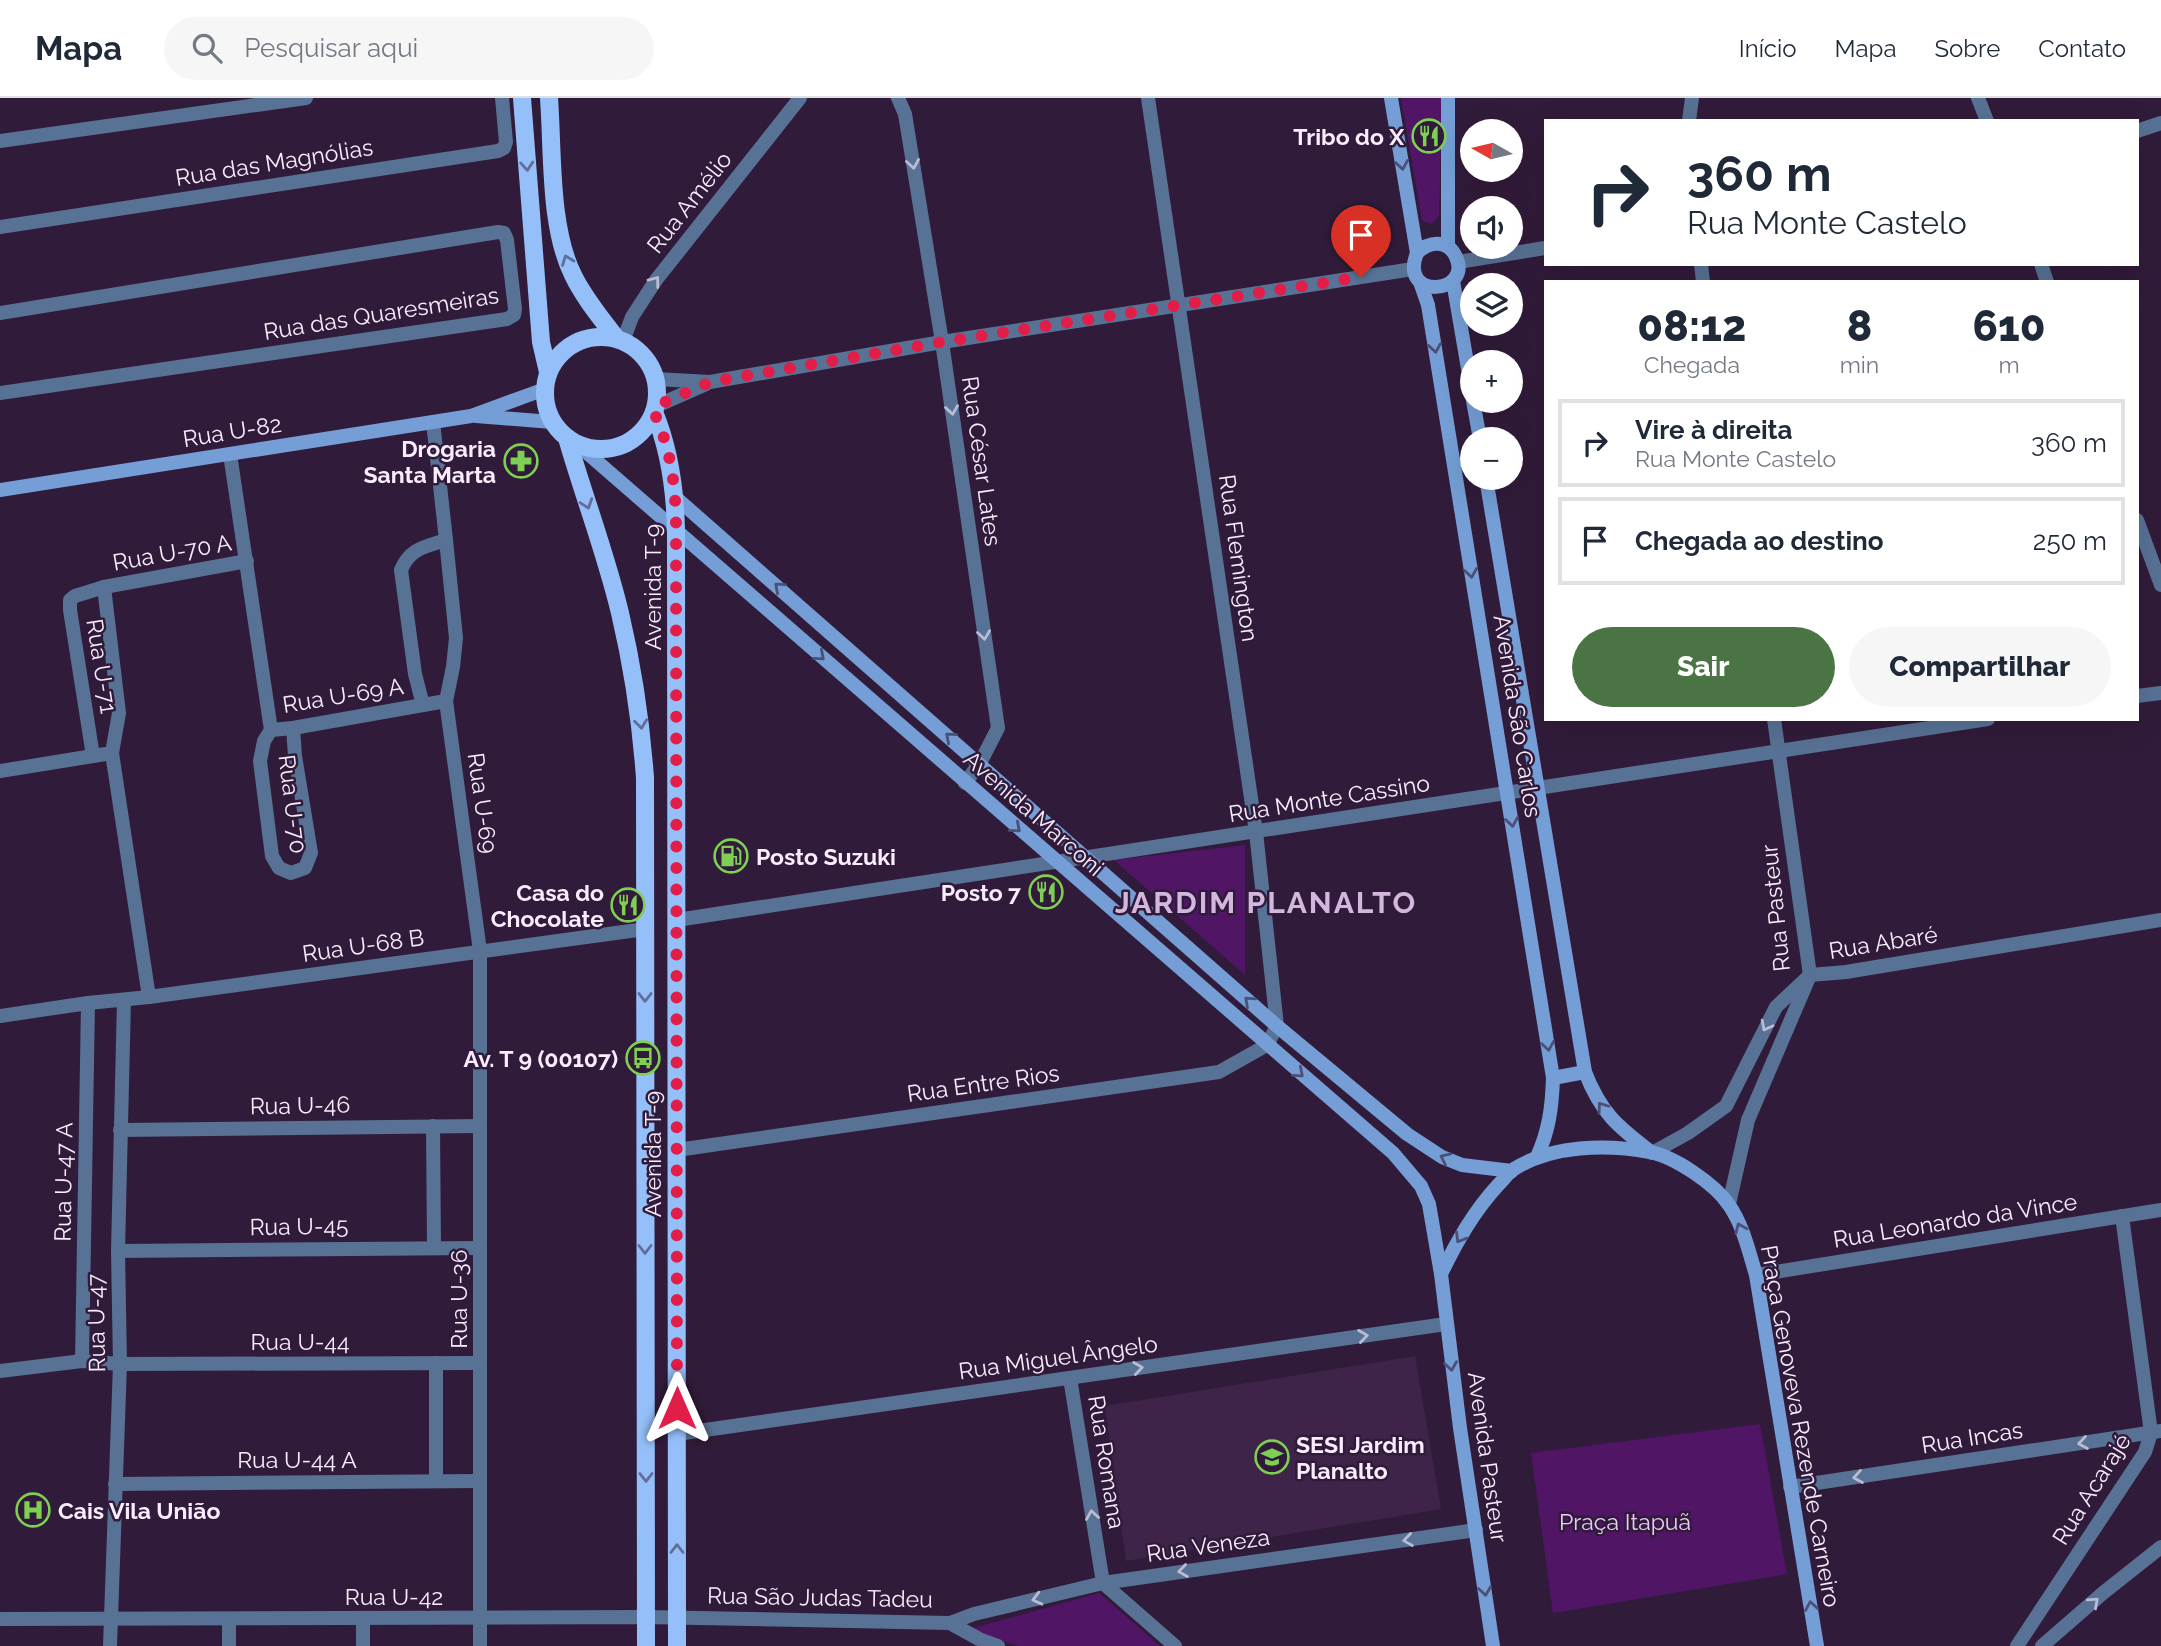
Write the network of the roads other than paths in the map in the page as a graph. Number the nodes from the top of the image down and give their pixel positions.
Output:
1 (306, 98) edge
2 (502, 98) edge
3 (522, 98) edge
4 (549, 98) edge
5 (800, 98) edge
6 (898, 98) edge
7 (1148, 98) edge
8 (1391, 98) edge
9 (1448, 98) edge
10 (1692, 98) edge
11 (1978, 98) edge
12 (1689, 119) edge
13 (1985, 119) edge
14 (2161, 123) edge
15 (2139, 130) edge
16 (0, 141) edge
17 (0, 227) edge
18 (1448, 247) junction
19 (1544, 248) edge
20 (1417, 253) junction
21 (1458, 262) junction
22 (1417, 276) junction
23 (1453, 281) junction
24 (1178, 306) junction
25 (0, 313) edge
26 (620, 340) junction
27 (942, 342) junction
28 (1465, 350) edge
29 (656, 379) junction
30 (546, 381) junction
31 (710, 382) junction
32 (0, 393) edge
33 (655, 409) junction
34 (471, 416) junction
35 (433, 422) junction
36 (552, 422) junction
37 (572, 442) junction
38 (230, 454) junction
39 (0, 490) edge
40 (1488, 490) edge
41 (676, 497) junction
42 (2139, 525) edge
43 (676, 530) junction
44 (446, 540) junction
45 (247, 561) junction
46 (2161, 585) edge
47 (104, 587) junction
48 (2161, 693) edge
49 (2139, 696) edge
50 (446, 701) junction
51 (423, 705) junction
52 (1773, 721) edge
53 (1975, 721) edge
54 (293, 728) junction
55 (271, 730) junction
56 (1779, 752) junction
57 (112, 753) junction
58 (93, 756) junction
59 (980, 763) junction
60 (0, 771) edge
61 (965, 783) junction
62 (1539, 789) junction
63 (1507, 793) junction
64 (1256, 832) junction
65 (1087, 858) junction
66 (1056, 862) junction
67 (677, 920) junction
68 (2161, 920) edge
69 (645, 929) junction
70 (480, 951) junction
71 (1810, 975) junction
72 (149, 997) junction
73 (124, 1000) junction
74 (88, 1003) junction
75 (0, 1016) edge
76 (1277, 1026) junction
77 (1267, 1045) junction
78 (1585, 1072) junction
79 (1553, 1078) junction
80 (1726, 1107) junction
81 (1748, 1120) junction
82 (433, 1126) junction
83 (480, 1126) junction
84 (120, 1130) junction
85 (1407, 1134) junction
86 (677, 1150) junction
87 (1393, 1153) junction
88 (1652, 1153) junction
89 (1537, 1157) junction
90 (1511, 1171) junction
91 (1729, 1204) junction
92 (2161, 1210) edge
93 (2122, 1216) junction
94 (434, 1248) junction
95 (480, 1248) junction
96 (118, 1251) junction
97 (1441, 1274) junction
98 (1755, 1275) junction
99 (1446, 1324) junction
100 (82, 1361) junction
101 (436, 1363) junction
102 (480, 1363) junction
103 (120, 1364) junction
104 (0, 1368) edge
105 (1070, 1378) junction
106 (2156, 1432) edge
107 (677, 1434) junction
108 (436, 1481) junction
109 (480, 1481) junction
110 (115, 1483) junction
111 (1790, 1487) junction
112 (1476, 1530) junction
113 (2161, 1547) edge
114 (1103, 1583) junction
115 (646, 1617) junction
116 (677, 1617) junction
117 (363, 1618) junction
118 (480, 1618) junction
119 (0, 1619) edge
120 (112, 1619) junction
121 (229, 1619) junction
122 (950, 1623) junction
123 (110, 1646) edge
124 (229, 1646) edge
125 (363, 1646) edge
126 (480, 1646) edge
127 (646, 1646) edge
128 (677, 1646) edge
129 (999, 1646) edge
130 (1175, 1646) edge
131 (1493, 1646) edge
132 (1817, 1646) edge
133 (2017, 1646) edge
134 (2042, 1646) edge

1 - 16 street
2 - 17 street, Rua das Magnólias
3 -> 30 main road
26 -> 4 main road
26 -> 5 street, Rua Amélio
6 -> 27 street, Rua César Lates
7 - 24 street, Rua Flemington
8 -> 20 main road
9 - 18 main road
10 - 12 street
11 - 13 street
14 - 15 street
18 - 20 main road
18 - 21 main road
19 - 21 street
20 - 22 main road
21 - 23 main road
22 - 23 main road
22 - 24 street
22 -> 63 main road, Avenida São Carlos
23 - 28 main road
24 - 27 street
24 - 64 street, Rua Flemington
25 - 32 street, Rua das Quaresmeiras
26 - 29 main road
26 - 30 main road
27 - 31 street
27 -> 59 street, Rua César Lates
29 - 31 street
29 - 33 main road
30 - 34 main road, Rua U-82
30 - 36 main road
31 - 33 street
33 - 37 main road
33 - 41 main road, Avenida T-9
34 - 35 main road, Rua U-82
34 - 36 main road, Rua U-82
35 - 38 main road, Rua U-82
35 - 44 street, Rua U-69
36 - 37 main road
37 - 43 main road, Avenida Marconi
37 -> 69 main road, Avenida T-9
38 - 39 main road, Rua U-82
38 - 45 street, Rua U-70
40 - 62 main road, Avenida São Carlos
41 - 43 main road, Avenida T-9
59 -> 41 main road, Avenida Marconi
42 - 46 street
43 -> 61 main road, Avenida Marconi
43 - 67 main road, Avenida T-9
44 - 50 street, Rua U-69
44 - 51 street
45 - 47 street, Rua U-70 A
45 - 55 street, Rua U-70
47 - 57 street, Rua U-71
47 - 58 street, Rua U-71
48 - 49 street
50 - 51 street
50 - 70 street, Rua U-69
51 - 54 street, Rua U-69 A
52 - 56 street, Rua Pasteur
53 - 56 street, Rua Monte Cassino
54 - 55 street, Rua U-69 A
54 - 55 street, Rua U-70
56 - 62 street, Rua Monte Cassino
56 - 71 street, Rua Pasteur
57 - 58 street
57 - 72 street, Rua U-71
58 - 60 street
59 - 61 street, Rua César Lates
59 - 65 main road, Avenida Marconi
61 -> 66 main road, Avenida Marconi
62 - 63 street, Rua Monte Cassino
62 - 78 main road, Avenida São Carlos
63 - 64 street, Rua Monte Cassino
63 -> 79 main road, Avenida São Carlos
64 - 65 street, Rua Monte Cassino
64 - 76 street, Rua Flemington
65 - 66 street, Rua Monte Cassino
76 -> 65 main road, Avenida Marconi
66 - 67 street, Rua Monte Cassino
66 - 77 main road, Avenida Marconi
67 - 86 main road, Avenida T-9
68 - 71 street, Rua Abaré
69 - 70 street, Rua U-68 B
69 -> 115 main road, Avenida T-9
70 - 72 street, Rua U-68 B
70 - 83 street, Rua U-36
71 -> 80 street, Rua Pasteur
71 - 81 street, Rua Abaré
72 - 73 street, Rua U-68 B
73 - 74 street, Rua U-68 B
73 - 84 street, Rua U-47
74 - 75 street, Rua U-68 B
74 - 100 street, Rua U-47 A
76 - 77 street
76 - 85 main road, Avenida Marconi
77 - 86 street, Rua Entre Rios
77 -> 87 main road, Avenida Marconi
78 - 79 main road
88 -> 78 main road, Avenida São Carlos
79 - 89 main road, Avenida São Carlos
80 - 81 street
80 - 88 street, Rua Pasteur
81 - 91 street, Rua Abaré
82 - 83 street, Rua U-46
82 - 84 street, Rua U-46
82 - 94 street, Rua U-36
83 - 95 street, Rua U-36
84 - 96 street, Rua U-47
85 - 87 main road
90 -> 85 main road, Avenida Marconi
86 - 107 main road, Avenida T-9
87 - 97 main road, Avenida Marconi
88 - 89 main road, Praça Genoveva Rezende Carneiro
88 - 91 main road, Praça Genoveva Rezende Carneiro
89 - 90 main road, Praça Genoveva Rezende Carneiro
90 -> 97 main road, Praça Genoveva Rezende Carneiro
98 -> 91 main road, Praça Genoveva Rezende Carneiro
92 - 93 street, Rua Leonardo da Vince
93 - 98 street, Rua Leonardo da Vince
93 - 106 street, Rua Acarajé
94 - 95 street, Rua U-45
94 - 96 street, Rua U-45
95 - 102 street, Rua U-36
96 - 103 street, Rua U-47
97 - 99 main road, Avenida Pasteur
98 - 111 main road, Praça Genoveva Rezende Carneiro
105 -> 99 street, Rua Miguel Ângelo
99 -> 112 main road, Avenida Pasteur
100 - 103 street, Rua U-44
100 - 104 street, Rua U-44
101 - 102 street, Rua U-44
101 - 103 street, Rua U-44
101 - 108 street, Rua U-36
102 - 109 street, Rua U-36
103 - 110 street, Rua U-47
105 - 107 street, Rua Miguel Ângelo
114 -> 105 street, Rua Romana
106 -> 111 street, Rua Incas
106 - 133 street, Rua Acarajé
116 -> 107 main road, Avenida T-9
108 - 109 street, Rua U-44 A
108 - 110 street, Rua U-44 A
109 - 118 street, Rua U-36
110 - 120 street, Rua U-47
132 -> 111 main road, Praça Genoveva Rezende Carneiro
112 -> 114 street, Rua Veneza
112 -> 131 main road, Avenida Pasteur
134 -> 113 street
114 -> 122 street, Rua Veneza
114 - 130 street
115 - 116 street, Rua U-42
115 - 118 street, Rua U-42
115 - 127 main road, Avenida T-9
116 - 122 street, Rua São Judas Tadeu
116 - 128 main road, Avenida T-9
117 - 118 street, Rua U-42
117 - 121 street, Rua U-42
117 - 125 street
118 - 126 street, Rua U-36
119 - 120 street, Rua U-42
120 - 121 street, Rua U-42
120 - 123 street, Rua U-47
121 - 124 street
122 - 129 street, Rua São Judas Tadeu

